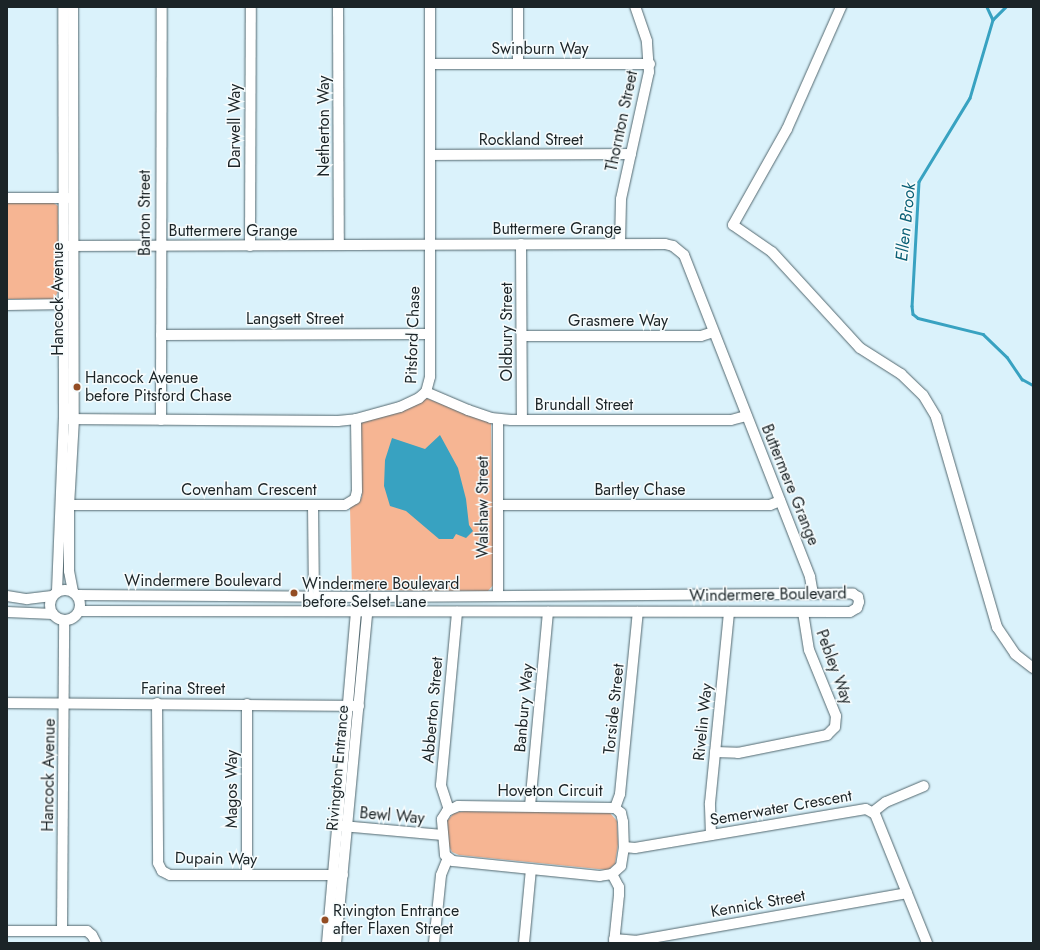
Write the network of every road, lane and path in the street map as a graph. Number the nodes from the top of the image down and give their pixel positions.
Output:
1 (63, 7) edge
2 (73, 7) edge
3 (162, 7) edge
4 (251, 7) edge
5 (338, 7) edge
6 (430, 7) edge
7 (518, 7) edge
8 (635, 7) edge
9 (840, 7) edge
10 (430, 64) junction
11 (518, 64) junction
12 (650, 64) junction
13 (631, 154) junction
14 (430, 155) junction
15 (7, 198) edge
16 (67, 198) junction
17 (521, 244) junction
18 (620, 244) junction
19 (339, 245) junction
20 (431, 245) junction
21 (160, 246) junction
22 (250, 246) junction
23 (68, 247) junction
24 (68, 304) junction
25 (7, 305) edge
26 (713, 332) junction
27 (430, 334) junction
28 (161, 335) junction
29 (522, 336) junction
30 (426, 392) junction
31 (746, 416) junction
32 (69, 419) junction
33 (356, 419) junction
34 (498, 419) junction
35 (161, 420) junction
36 (522, 420) junction
37 (780, 501) junction
38 (65, 505) junction
39 (313, 505) junction
40 (498, 505) junction
41 (55, 593) junction
42 (75, 593) junction
43 (814, 594) junction
44 (498, 595) junction
45 (7, 596) edge
46 (314, 596) junction
47 (358, 597) junction
48 (369, 597) junction
49 (79, 611) junction
50 (7, 612) edge
51 (357, 612) junction
52 (368, 612) junction
53 (457, 612) junction
54 (548, 612) junction
55 (638, 612) junction
56 (729, 612) junction
57 (803, 612) junction
58 (52, 614) junction
59 (64, 620) junction
60 (1033, 668) edge
61 (7, 703) edge
62 (157, 703) junction
63 (65, 704) junction
64 (247, 704) junction
65 (354, 706) junction
66 (715, 752) junction
67 (924, 786) dead end
68 (530, 806) junction
69 (615, 808) junction
70 (449, 810) junction
71 (873, 812) junction
72 (343, 826) junction
73 (443, 835) junction
74 (711, 835) junction
75 (624, 847) junction
76 (448, 858) junction
77 (531, 869) junction
78 (612, 874) junction
79 (247, 875) junction
80 (338, 875) junction
81 (907, 893) junction
82 (7, 931) edge
83 (62, 931) junction
84 (614, 941) edge
85 (96, 943) edge
86 (327, 943) edge
87 (336, 943) edge
88 (434, 943) edge
89 (524, 943) edge
90 (927, 943) edge

1 - 16 street, Hancock Avenue
2 - 16 street, Hancock Avenue
3 - 21 street, Barton Street
4 - 22 street, Darwell Way
5 - 19 street, Netherton Way
6 - 10 street, Pitsford Chase
7 - 11 street
8 - 12 street, Thornton Street
9 - 60 street
10 - 11 street, Swinburn Way
10 - 14 street, Pitsford Chase
11 - 12 street, Swinburn Way
12 - 13 street, Thornton Street
13 - 14 street, Rockland Street
13 - 18 street, Thornton Street
14 - 20 street, Pitsford Chase
15 - 16 street
16 - 23 street, Hancock Avenue
17 - 18 street, Buttermere Grange
17 - 20 street, Buttermere Grange
17 - 29 street, Oldbury Street
18 - 26 street, Buttermere Grange
19 - 20 street, Buttermere Grange
19 - 22 street, Buttermere Grange
20 - 27 street, Pitsford Chase
21 - 22 street, Buttermere Grange
21 - 23 street, Buttermere Grange
21 - 28 street, Barton Street
23 - 24 street, Hancock Avenue
24 - 25 street
24 - 32 street, Hancock Avenue
26 - 29 street, Grasmere Way
26 - 31 street, Buttermere Grange
27 - 28 street, Langsett Street
27 - 30 street, Pitsford Chase
28 - 35 street, Barton Street
29 - 36 street, Oldbury Street
30 - 33 street, Pitsford Chase
30 - 34 street, Brundall Street
31 - 36 street, Brundall Street
31 - 37 street, Buttermere Grange
32 - 35 street, Pitsford Chase
32 - 38 street, Hancock Avenue
33 - 35 street, Pitsford Chase
33 - 39 street, Covenham Crescent
34 - 36 street, Brundall Street
34 - 40 street, Walshaw Street
37 - 40 street, Bartley Chase
37 - 43 street, Buttermere Grange
38 - 39 street, Covenham Crescent
38 - 41 street, Hancock Avenue
38 - 42 street, Hancock Avenue
39 - 46 street
40 - 44 street, Walshaw Street
41 - 42 street
41 - 45 street
41 - 58 street
42 - 46 street, Windermere Boulevard
42 - 49 street
43 - 44 street, Windermere Boulevard
43 - 57 street, Windermere Boulevard
44 - 48 street, Windermere Boulevard
46 - 47 street, Windermere Boulevard
47 - 48 street, Windermere Boulevard
47 - 51 street, Rivington Entrance
48 - 52 street, Rivington Entrance
49 - 51 street, Windermere Boulevard
49 - 59 street
50 - 58 street
51 - 52 street, Windermere Boulevard
51 - 65 street, Rivington Entrance
52 - 53 street, Windermere Boulevard
52 - 65 street, Rivington Entrance
53 - 54 street, Windermere Boulevard
53 - 70 street, Abberton Street
54 - 55 street, Windermere Boulevard
54 - 68 street, Banbury Way
55 - 56 street, Windermere Boulevard
55 - 69 street, Torside Street
56 - 57 street, Windermere Boulevard
56 - 66 street, Rivelin Way
57 - 66 street, Pebley Way
58 - 59 street
59 - 63 street, Hancock Avenue
61 - 63 street, Farina Street
62 - 63 street, Farina Street
62 - 64 street, Farina Street
62 - 79 street, Dupain Way
63 - 83 street, Hancock Avenue
64 - 65 street, Farina Street
64 - 79 street, Magos Way
65 - 72 street, Rivington Entrance
66 - 74 street, Rivelin Way
67 - 71 street
68 - 69 street, Hoveton Circuit
68 - 70 street, Hoveton Circuit
69 - 75 street, Hoveton Circuit
70 - 73 street
71 - 74 street, Semerwater Crescent
71 - 81 street, Semerwater Crescent
72 - 73 street, Bewl Way
72 - 80 street, Rivington Entrance
73 - 76 street
74 - 75 street, Semerwater Crescent
75 - 78 street, Hoveton Circuit
76 - 77 street
76 - 88 street
77 - 78 street
77 - 89 street
78 - 84 street
79 - 80 street, Dupain Way
80 - 86 street, Rivington Entrance
80 - 87 street, Rivington Entrance
81 - 84 street, Kennick Street
81 - 90 street, Semerwater Crescent
82 - 83 street
83 - 85 street

